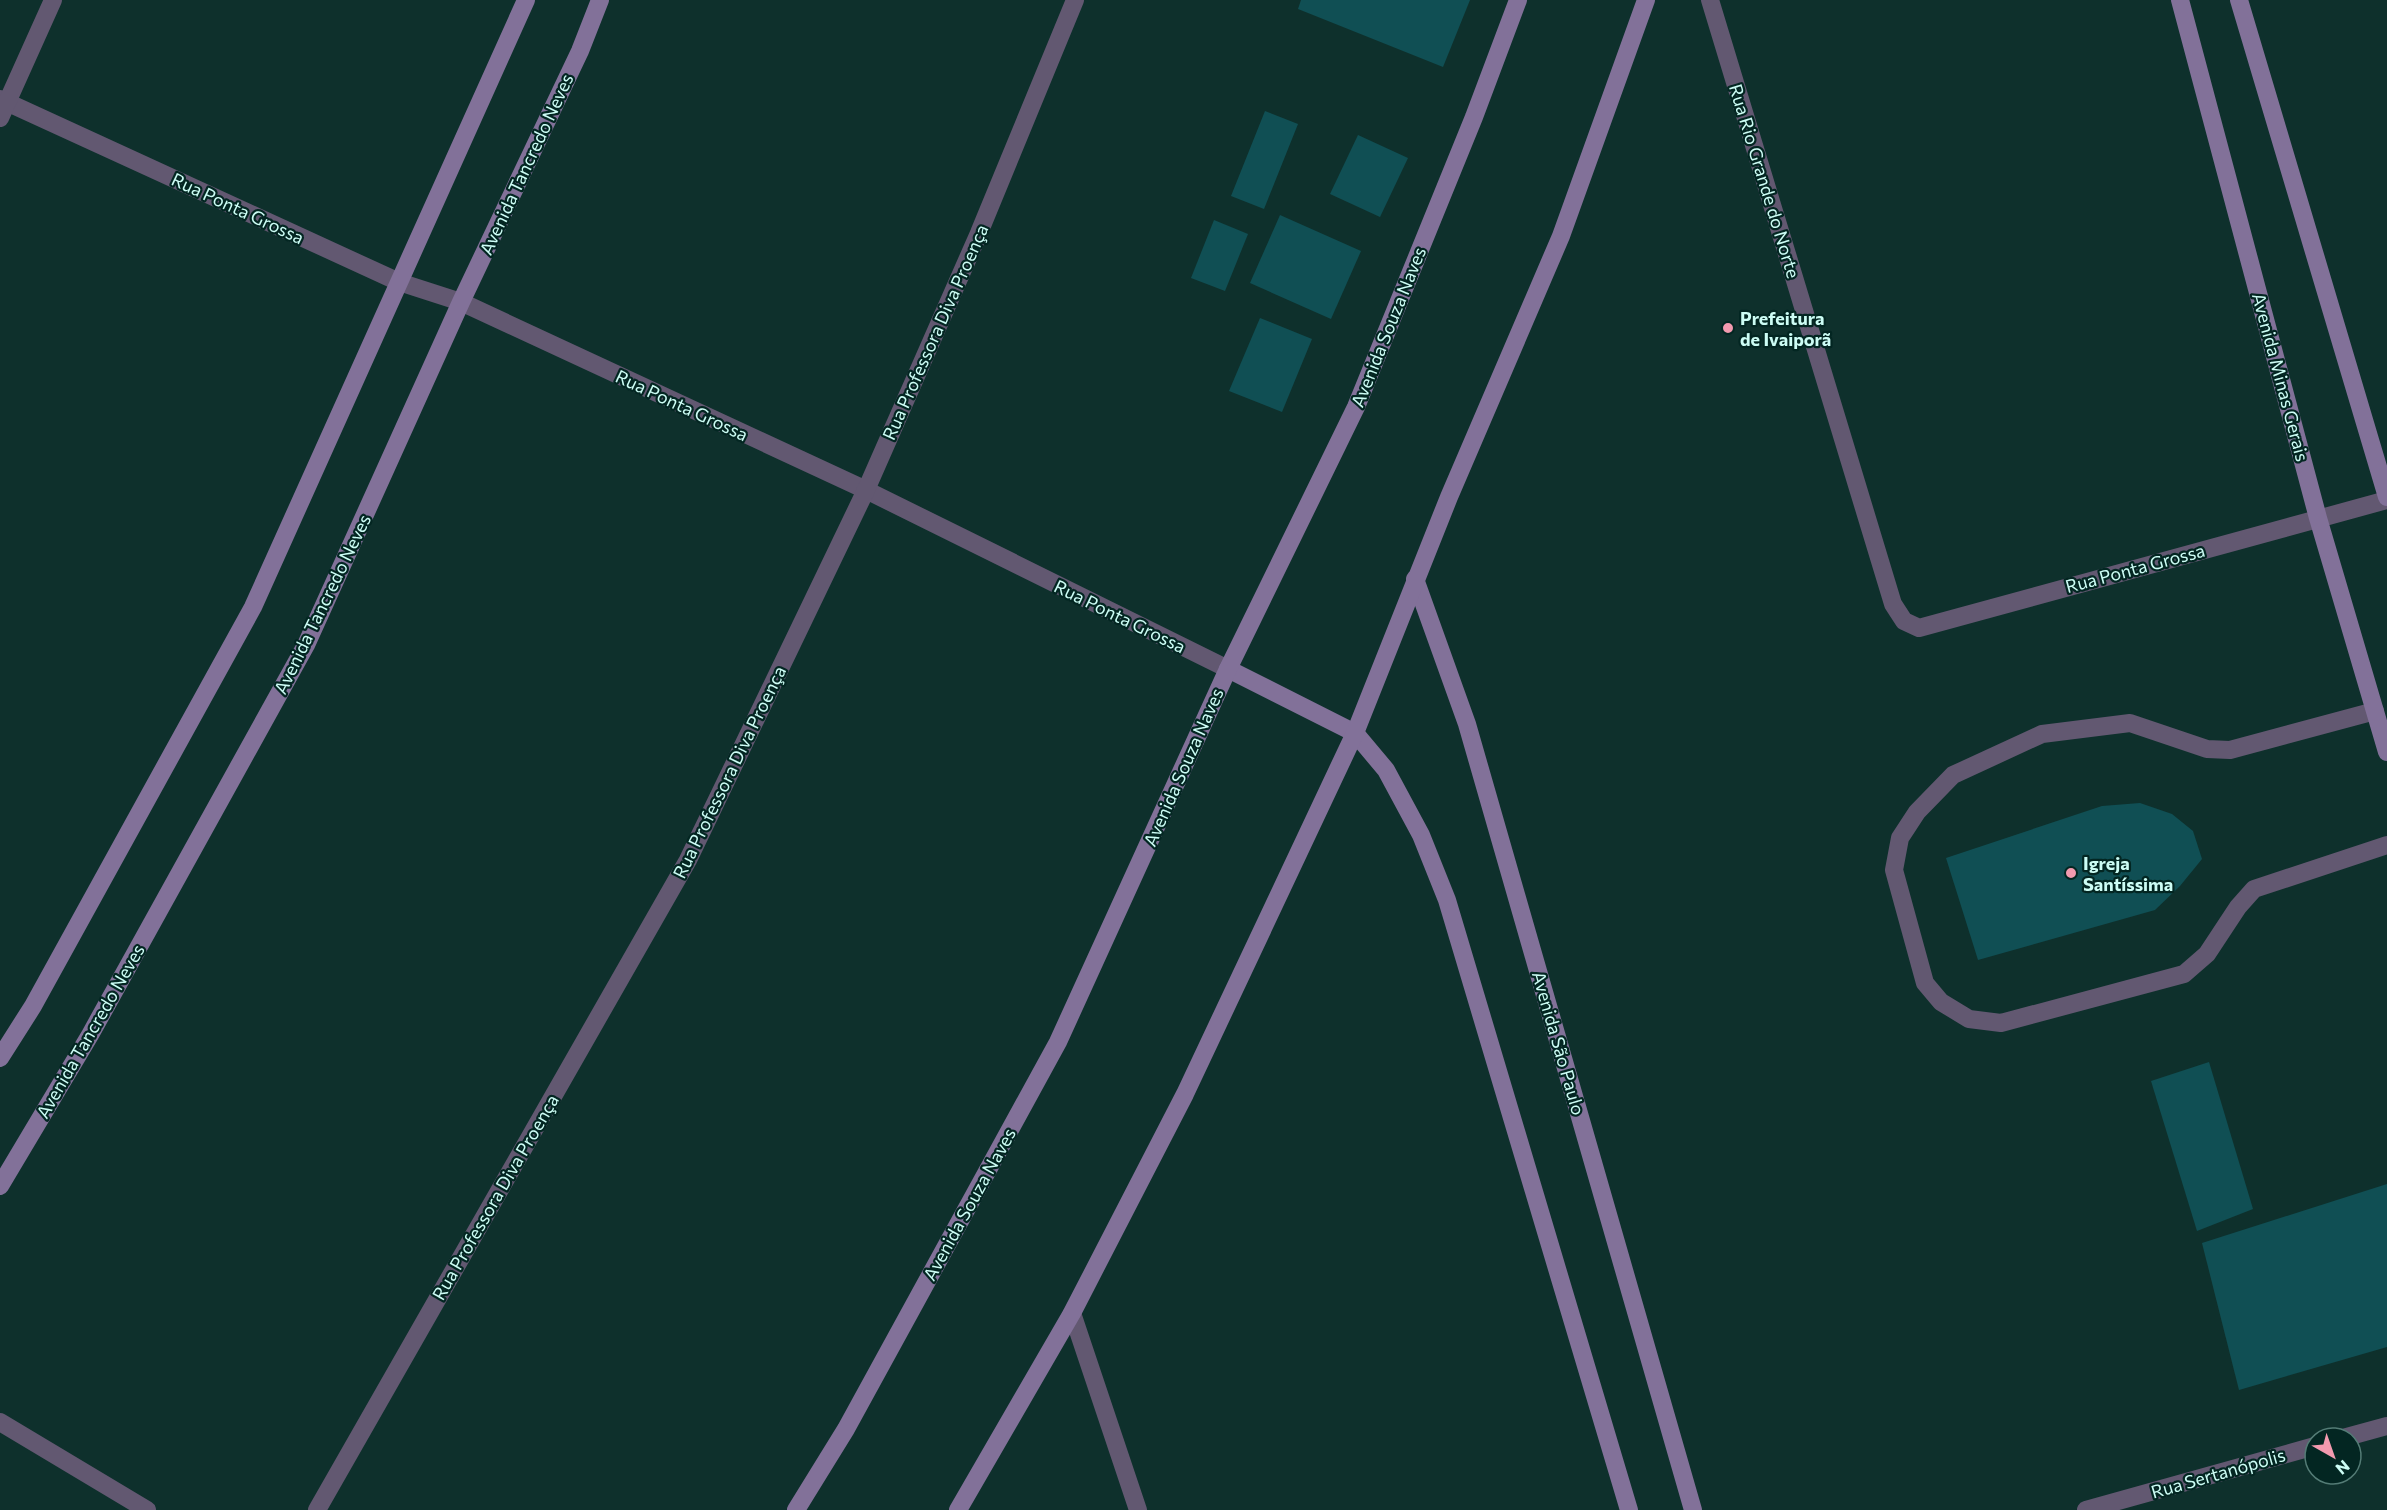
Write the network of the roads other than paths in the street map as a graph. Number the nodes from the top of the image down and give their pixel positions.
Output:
1 (53, 0) edge
2 (526, 0) edge
3 (600, 0) edge
4 (1076, 0) edge
5 (1518, 0) edge
6 (1646, 0) edge
7 (1710, 0) edge
8 (2181, 0) edge
9 (2239, 0) edge
10 (3, 106) edge
11 (399, 282) junction
12 (461, 302) junction
13 (866, 490) junction
14 (2387, 499) edge
15 (2318, 518) junction
16 (1415, 579) junction
17 (1893, 604) joint
18 (1228, 669) junction
19 (2375, 711) junction
20 (1355, 733) junction
21 (2387, 752) edge
22 (2387, 845) edge
23 (0, 1058) edge
24 (0, 1186) edge
25 (1072, 1313) junction
26 (0, 1422) edge
27 (2387, 1426) edge
28 (2363, 1433) edge
29 (2303, 1449) edge
30 (147, 1510) edge
31 (316, 1510) edge
32 (796, 1510) edge
33 (958, 1510) edge
34 (1138, 1510) edge
35 (1629, 1510) edge
36 (1693, 1510) edge
37 (2086, 1510) edge

1 - 10 street
2 - 11 street
3 - 12 street, Avenida Tancredo Neves
4 - 13 street, Rua Professora Diva Proença
5 - 18 street, Avenida Souza Naves
6 - 16 street
7 - 17 street, Rua Rio Grande do Norte
8 - 15 street, Avenida Minas Gerais
9 - 14 street
10 - 11 street, Rua Ponta Grossa
11 - 12 street, Rua Ponta Grossa
11 - 23 street
12 - 13 street, Rua Ponta Grossa
12 - 24 street, Avenida Tancredo Neves
13 - 18 street, Rua Ponta Grossa
13 - 31 street, Rua Professora Diva Proença
14 - 15 street, Rua Ponta Grossa
15 - 17 street, Rua Ponta Grossa
15 - 19 street, Avenida Minas Gerais
16 - 20 street
16 - 36 street, Avenida São Paulo
18 - 20 street, Rua Ponta Grossa
18 - 32 street, Avenida Souza Naves
19 - 21 street, Avenida Minas Gerais
19 - 22 street
20 - 25 street
20 - 35 street
25 - 33 street
25 - 34 street
26 - 30 street
27 - 28 street
29 - 37 street, Rua Sertanópolis

